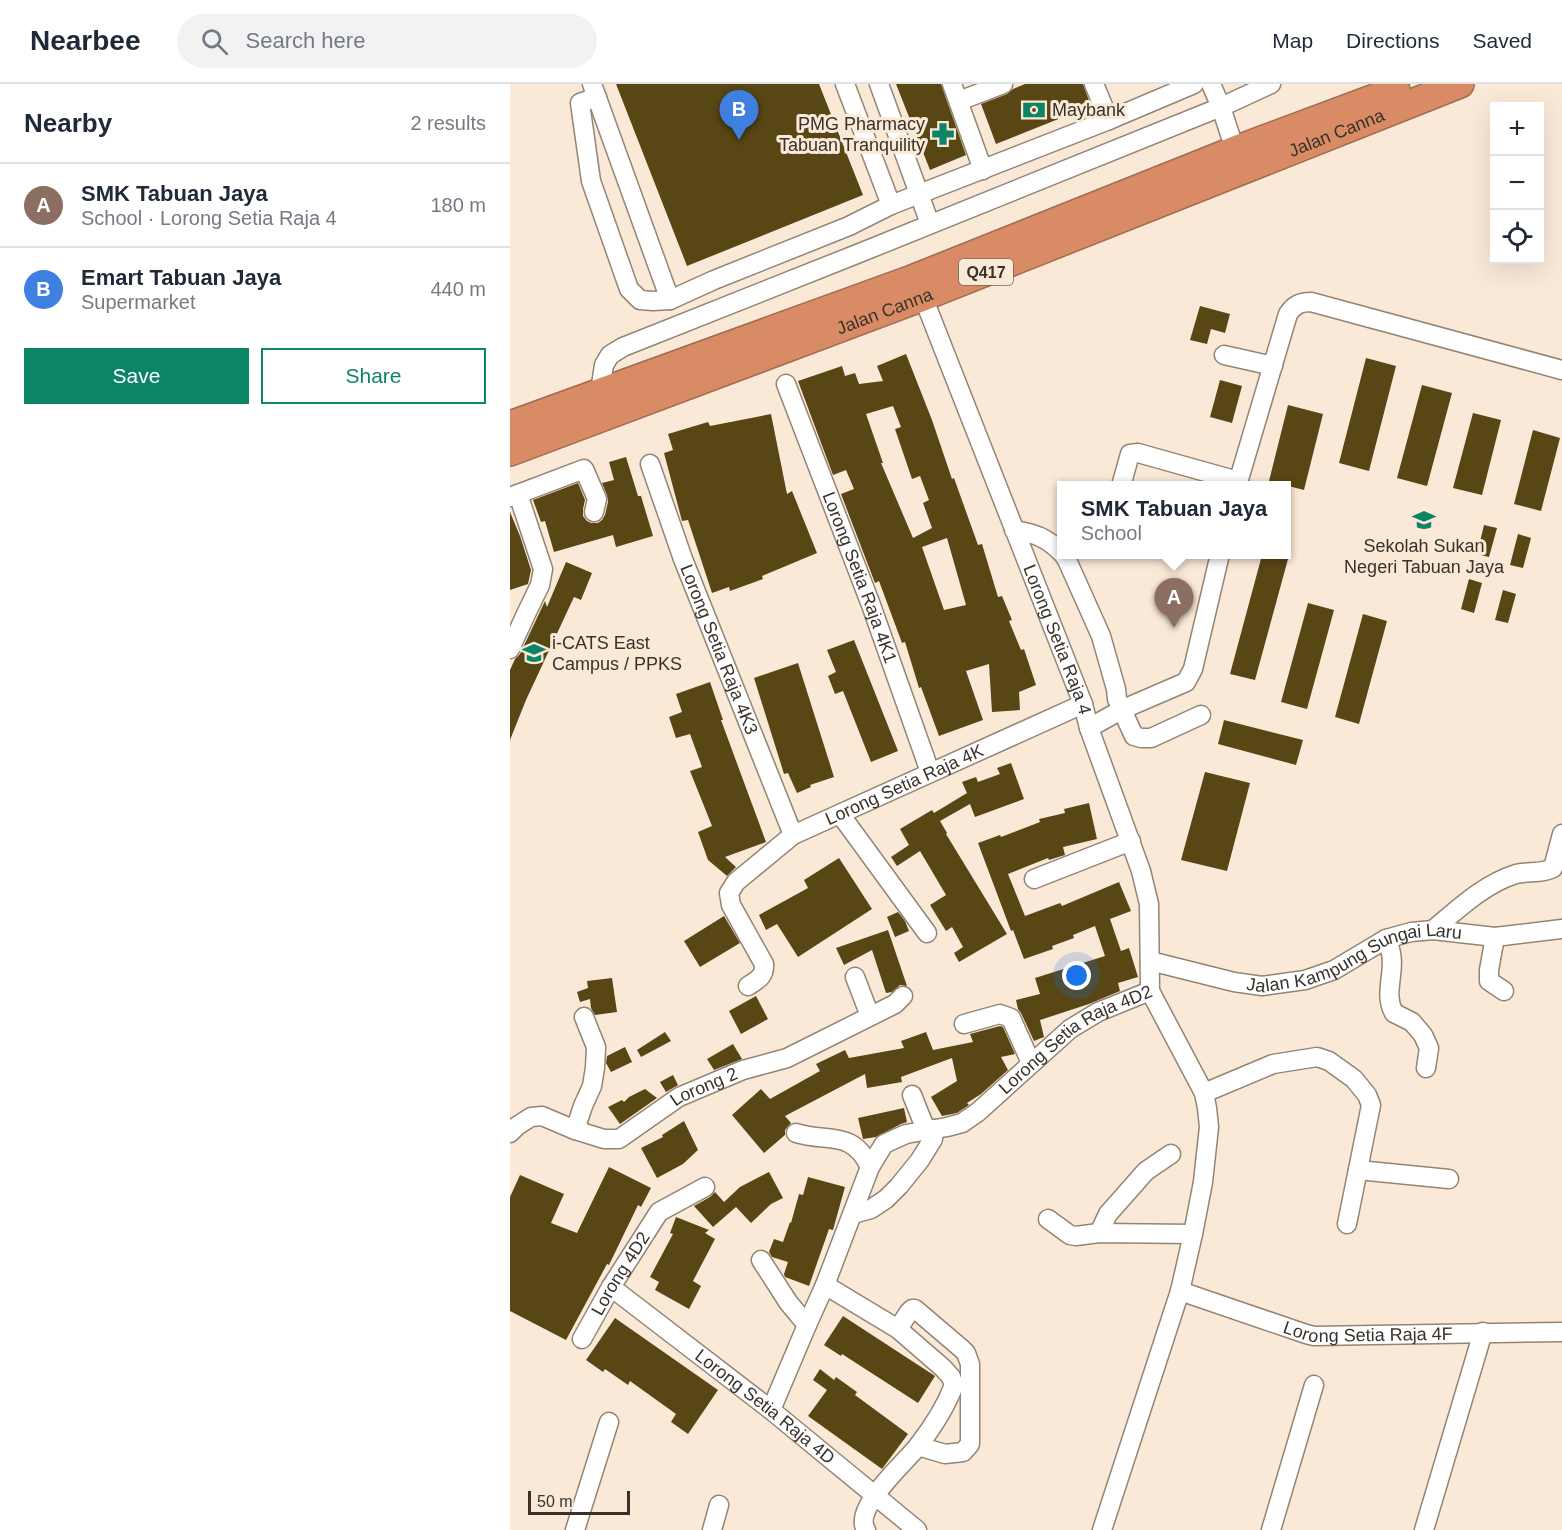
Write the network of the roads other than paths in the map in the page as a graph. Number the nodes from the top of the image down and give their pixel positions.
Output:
1 (845, 84) edge
2 (879, 84) edge
3 (1003, 84) edge
4 (1094, 84) edge
5 (1194, 84) edge
6 (1211, 84) edge
7 (1271, 84) edge
8 (1460, 84) edge
9 (1403, 85) edge
10 (1172, 89) edge
11 (594, 90) edge
12 (1242, 90) edge
13 (1369, 91) edge
14 (955, 93) edge
15 (1221, 106) junction
16 (1108, 120) junction
17 (1235, 150) junction
18 (983, 170) junction
19 (920, 194) junction
20 (891, 205) junction
21 (930, 224) junction
22 (849, 226) junction
23 (857, 254) junction
24 (714, 280) junction
25 (923, 297) junction
26 (670, 300) junction
27 (724, 308) junction
28 (1224, 355) dead end
29 (1273, 366) junction
30 (1562, 370) edge
31 (786, 384) dead end
32 (600, 391) junction
33 (510, 425) edge
34 (510, 452) edge
35 (650, 464) dead end
36 (1122, 481) edge
37 (1231, 481) edge
38 (1239, 481) edge
39 (514, 496) edge
40 (594, 512) dead end
41 (1014, 530) junction
42 (1057, 550) edge
43 (1066, 559) edge
44 (1219, 559) edge
45 (510, 649) edge
46 (1083, 704) junction
47 (1121, 710) junction
48 (1201, 715) dead end
49 (1089, 728) junction
50 (930, 772) junction
51 (840, 814) junction
52 (1562, 834) edge
53 (793, 835) junction
54 (1131, 841) junction
55 (1034, 879) dead end
56 (1562, 929) edge
57 (1433, 930) junction
58 (927, 933) dead end
59 (1495, 937) junction
60 (1386, 939) junction
61 (1150, 961) junction
62 (855, 977) dead end
63 (748, 986) dead end
64 (1504, 991) dead end
65 (1150, 992) junction
66 (903, 996) dead end
67 (870, 1016) junction
68 (584, 1017) dead end
69 (964, 1024) dead end
70 (1030, 1064) junction
71 (1426, 1068) dead end
72 (1204, 1093) junction
73 (912, 1095) dead end
74 (930, 1129) junction
75 (575, 1130) junction
76 (510, 1133) edge
77 (796, 1133) dead end
78 (1171, 1154) dead end
79 (870, 1167) junction
80 (1358, 1170) junction
81 (1449, 1179) dead end
82 (705, 1187) dead end
83 (853, 1214) junction
84 (1048, 1219) dead end
85 (1347, 1224) dead end
86 (1099, 1233) junction
87 (1193, 1234) junction
88 (761, 1260) dead end
89 (825, 1286) junction
90 (611, 1287) junction
91 (1180, 1291) junction
92 (807, 1325) junction
93 (898, 1329) junction
94 (1483, 1332) junction
95 (1562, 1332) edge
96 (582, 1340) dead end
97 (1314, 1385) dead end
98 (771, 1410) junction
99 (609, 1422) dead end
100 (918, 1446) junction
101 (874, 1495) junction
102 (719, 1505) dead end
103 (575, 1530) edge
104 (712, 1530) edge
105 (866, 1530) edge
106 (917, 1530) edge
107 (1102, 1530) edge
108 (1271, 1530) edge
109 (1424, 1530) edge

1 - 20 street
2 - 19 street
3 - 14 street
4 - 16 street
5 - 10 street
6 - 15 street
7 - 12 street
8 - 25 highway, Jalan Canna / Q417
9 - 13 highway, Jalan Canna / Q417
10 - 16 street
11 - 26 street
11 - 26 street
12 - 15 street
13 - 17 highway, Jalan Canna / Q417
14 - 18 street
15 - 17 street
15 - 21 street
16 - 18 street
17 - 32 highway, Jalan Canna / Q417
18 - 19 street
19 - 20 street
19 - 21 street
20 - 22 street
21 - 23 street
22 - 23 street
22 - 24 street
23 - 27 street
24 - 26 street
24 - 27 street
25 - 34 highway, Jalan Canna / Q417
25 - 41 street, Lorong Setia Raja 4
27 - 32 street
28 - 29 street
29 - 30 street
29 - 38 street
31 - 50 street, Lorong Setia Raja 4K1
32 - 33 highway, Jalan Canna / Q417
35 - 53 street, Lorong Setia Raja 4K3
36 - 37 street
39 - 40 street
39 - 45 street
41 - 42 street
41 - 46 street, Lorong Setia Raja 4
43 - 47 street
44 - 47 street
46 - 49 street, Lorong Setia Raja 4
46 - 50 street, Lorong Setia Raja 4K
47 - 48 street
47 - 49 street
49 - 54 street, Lorong Setia Raja 4
50 - 51 street, Lorong Setia Raja 4K
51 - 53 street, Lorong Setia Raja 4K
51 - 58 street
52 - 57 street
53 - 63 street, Lorong Setia Raja 4K
54 - 55 street
54 - 61 street, Lorong Setia Raja 4
56 - 59 street, Jalan Kampung Sungai Laru
57 - 59 street, Jalan Kampung Sungai Laru
57 - 60 street, Jalan Kampung Sungai Laru
59 - 64 street
60 - 61 street, Jalan Kampung Sungai Laru
60 - 71 street
61 - 65 street, Lorong Setia Raja 4
62 - 67 street
65 - 70 street, Lorong Setia Raja 4D2
65 - 72 street, Lorong Setia Raja 4D2
66 - 67 street, Lorong 2
67 - 75 street, Lorong 2
68 - 75 street
69 - 70 street
70 - 74 street, Lorong Setia Raja 4D2
72 - 80 street
72 - 87 street, Lorong Setia Raja 4D2
73 - 74 street
74 - 79 street, Lorong Setia Raja 4D2
74 - 83 street
75 - 76 street, Lorong 2
77 - 79 street
78 - 86 street
79 - 83 street, Lorong Setia Raja 4D2
80 - 81 street
80 - 85 street
82 - 90 street, Lorong 4D2
83 - 89 street, Lorong Setia Raja 4D2
84 - 86 street
86 - 87 street
87 - 91 street, Lorong Setia Raja 4D2
88 - 92 street
89 - 92 street, Lorong Setia Raja 4D2
89 - 93 street
90 - 96 street, Lorong 4D2
90 - 98 street, Lorong Setia Raja 4D
91 - 94 street, Lorong Setia Raja 4F
91 - 107 street, Lorong Setia Raja 4D2
92 - 98 street, Lorong Setia Raja 4D2
93 - 100 street
93 - 100 street
94 - 95 street, Lorong Setia Raja 4F
94 - 109 street
97 - 108 street
98 - 101 street, Lorong Setia Raja 4D
99 - 103 street
100 - 101 street
101 - 105 street
101 - 106 street, Lorong Setia Raja 4D
102 - 104 street

